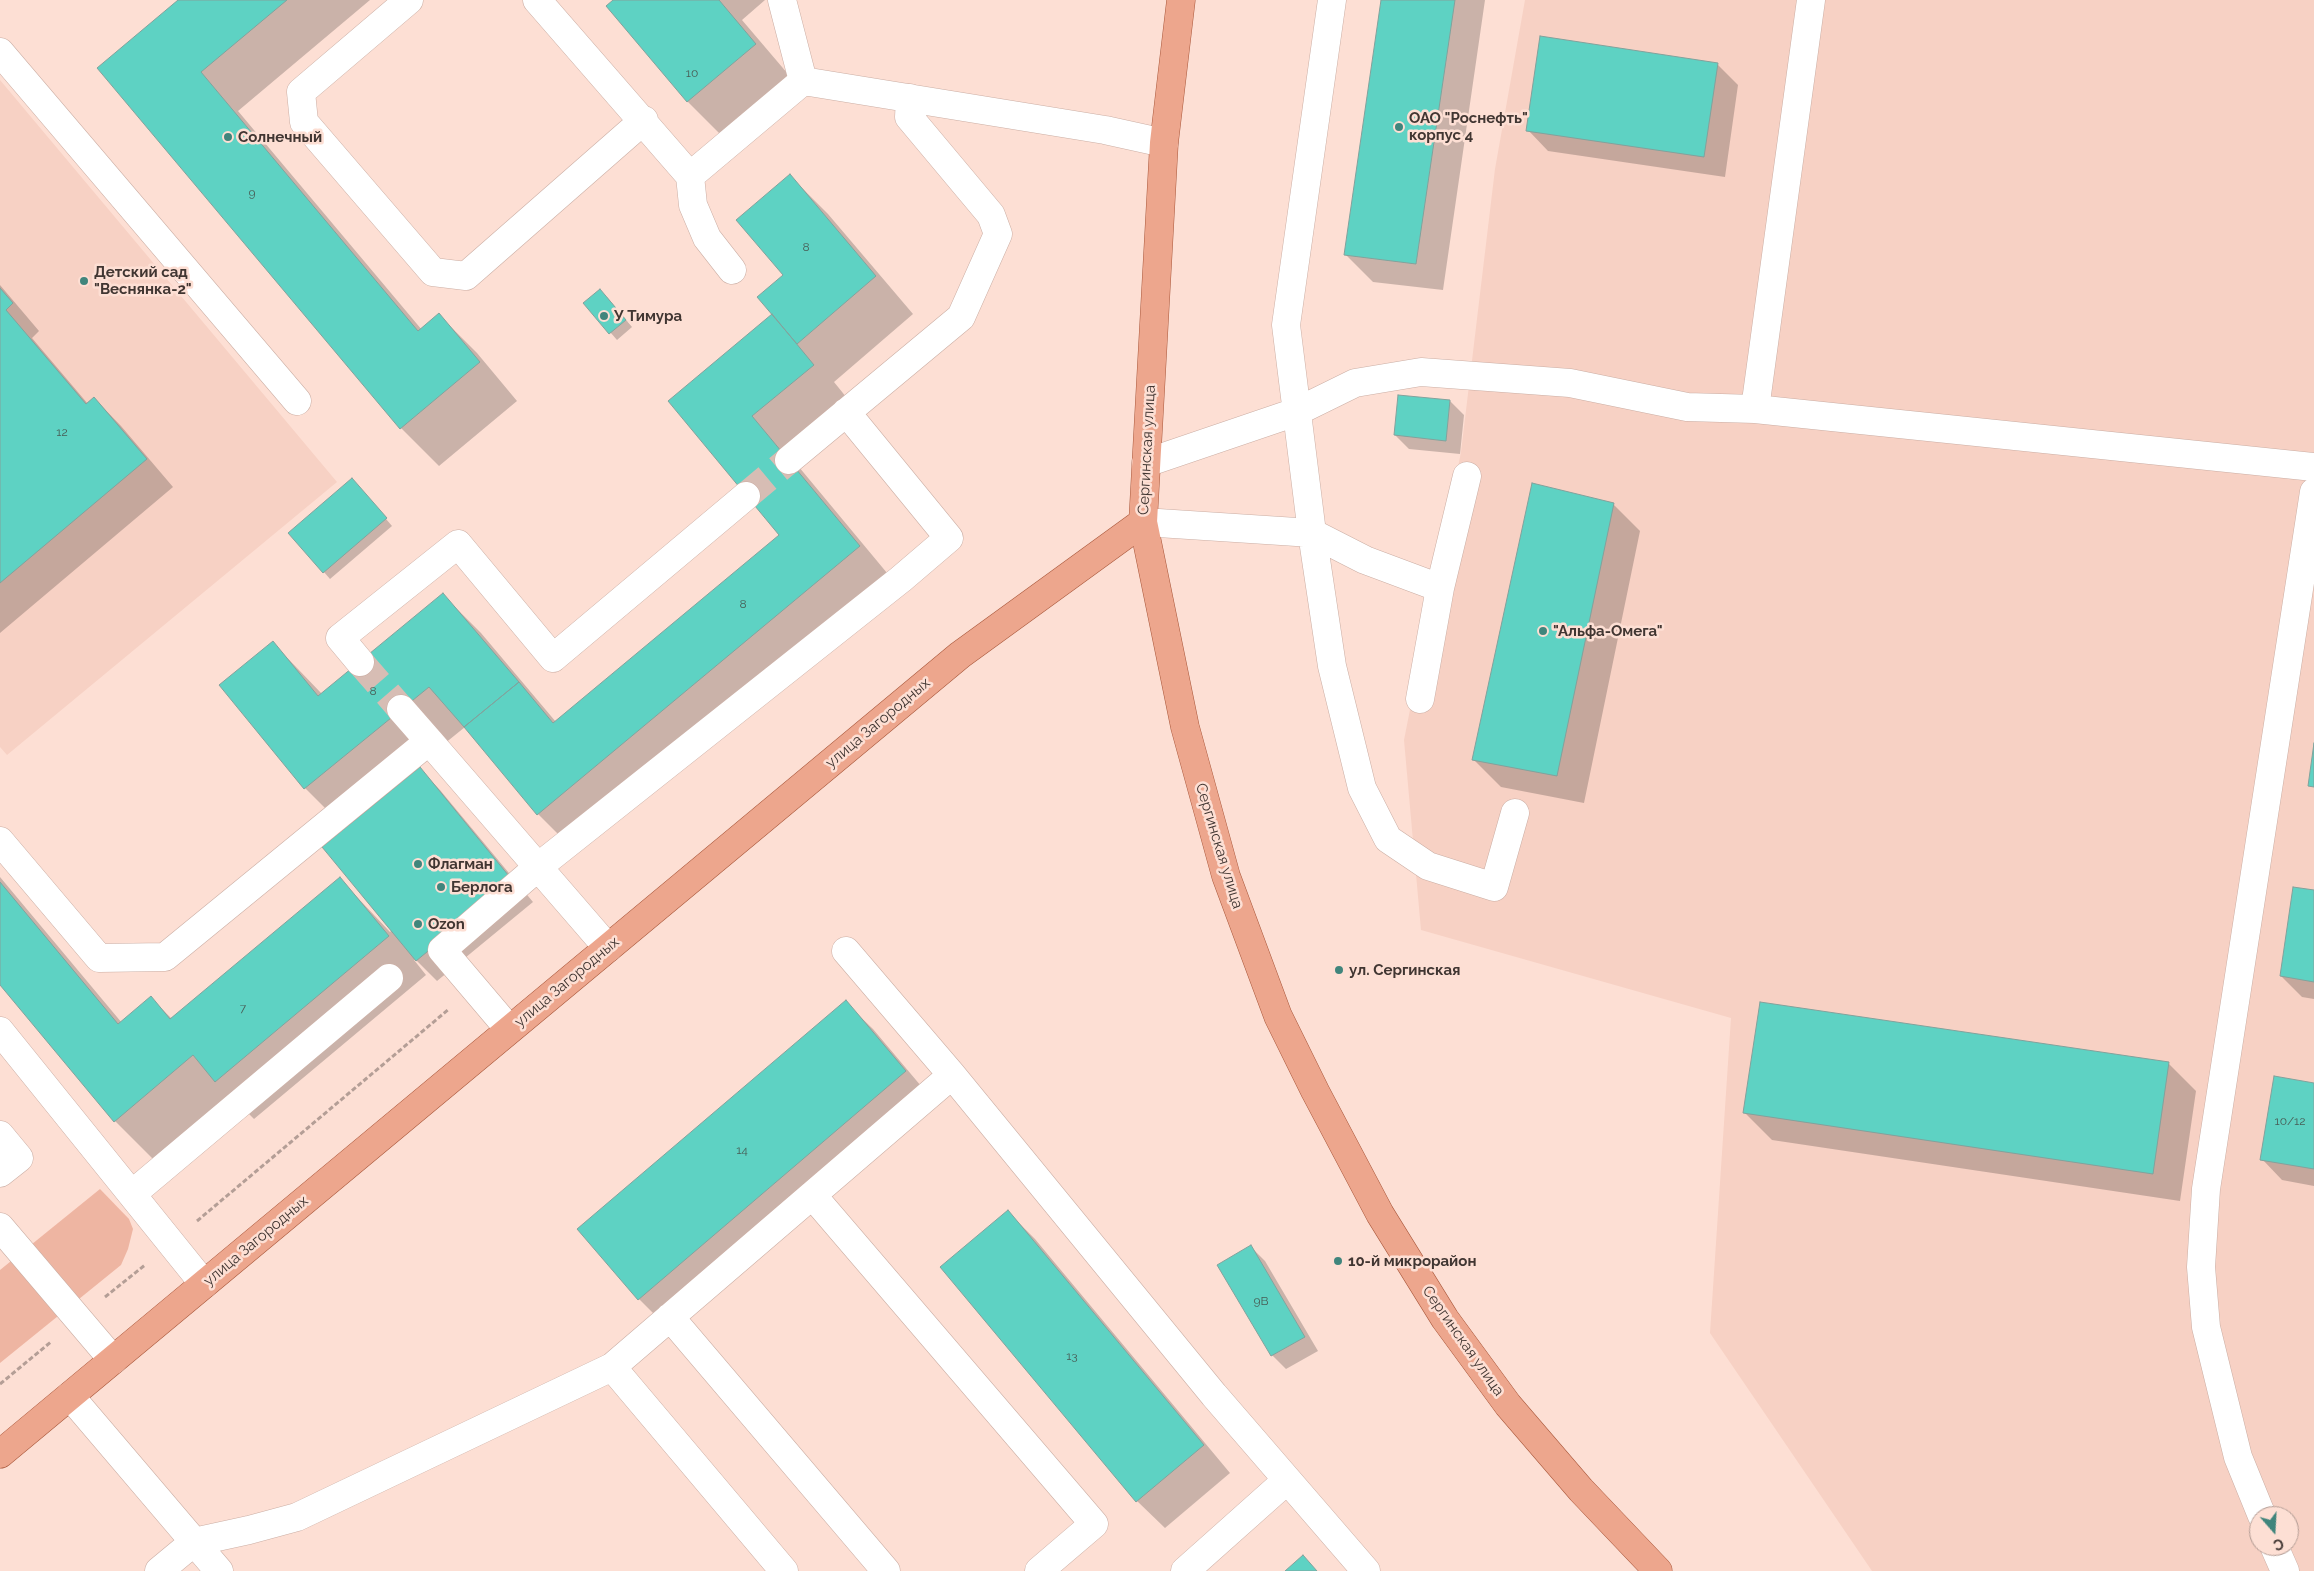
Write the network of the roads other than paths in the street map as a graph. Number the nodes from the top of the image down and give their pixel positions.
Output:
1 (409, 0) edge
2 (537, 0) edge
3 (782, 0) edge
4 (1181, 0) edge
5 (1332, 0) edge
6 (1811, 0) edge
7 (0, 52) edge
8 (803, 80) junction
9 (910, 98) junction
10 (644, 120) junction
11 (1164, 143) junction
12 (690, 176) junction
13 (732, 270) dead end
14 (297, 401) dead end
15 (1755, 409) junction
16 (846, 412) junction
17 (1296, 412) junction
18 (789, 460) tunnel mouth
19 (1146, 462) junction
20 (2314, 467) edge
21 (1467, 476) dead end
22 (2314, 492) edge
23 (746, 496) tunnel mouth
24 (1143, 522) junction
25 (1312, 533) junction
26 (1440, 588) junction
27 (360, 662) tunnel mouth
28 (1420, 699) dead end
29 (402, 710) tunnel mouth
30 (429, 741) junction
31 (1515, 813) dead end
32 (0, 841) edge
33 (538, 867) junction
34 (608, 948) junction
35 (846, 951) dead end
36 (389, 978) dead end
37 (509, 1030) junction
38 (0, 1031) edge
39 (952, 1075) junction
40 (0, 1135) edge
41 (0, 1173) edge
42 (132, 1194) junction
43 (813, 1196) junction
44 (0, 1227) edge
45 (204, 1284) junction
46 (670, 1317) junction
47 (113, 1360) junction
48 (612, 1367) junction
49 (70, 1396) junction
50 (0, 1454) edge
51 (1286, 1480) junction
52 (2258, 1506) edge
53 (194, 1542) junction
54 (2279, 1556) edge
55 (876, 1568) edge
56 (159, 1571) edge
57 (219, 1571) edge
58 (784, 1571) edge
59 (1039, 1571) edge
60 (1185, 1571) edge
61 (1366, 1571) edge
62 (1658, 1571) edge
63 (2286, 1571) edge

1 - 10 lane
2 - 10 lane
3 - 8 lane
4 - 11 main road, Сергинская улица
5 - 17 lane
6 - 15 lane
7 - 14 lane
8 - 9 lane
8 - 12 lane
9 - 11 lane
9 - 16 lane
10 - 12 lane
11 - 19 main road, Сергинская улица
12 - 13 lane
15 - 17 lane
15 - 20 lane
16 - 18 lane
16 - 33 lane
17 - 19 lane
17 - 25 lane
19 - 24 main road, Сергинская улица
21 - 26 lane
22 - 52 lane
23 - 27 lane
24 - 25 lane
24 - 34 main road, улица Загородных
24 - 62 main road, Сергинская улица
25 - 26 lane
25 - 31 lane
26 - 28 lane
29 - 30 lane
30 - 32 lane
30 - 33 lane
33 - 34 lane
33 - 37 lane
34 - 37 main road, улица Загородных
35 - 39 lane
36 - 42 lane
37 - 45 main road, улица Загородных
38 - 42 lane
39 - 43 lane
39 - 51 lane
40 - 41 lane
42 - 45 lane
43 - 46 lane
43 - 59 lane
44 - 47 lane
45 - 47 main road, улица Загородных
46 - 48 lane
46 - 55 lane
47 - 49 main road, улица Загородных
48 - 53 lane
48 - 58 lane
49 - 50 main road, улица Загородных
49 - 53 lane
51 - 60 lane
51 - 61 lane
53 - 56 lane
53 - 57 lane
54 - 63 lane

